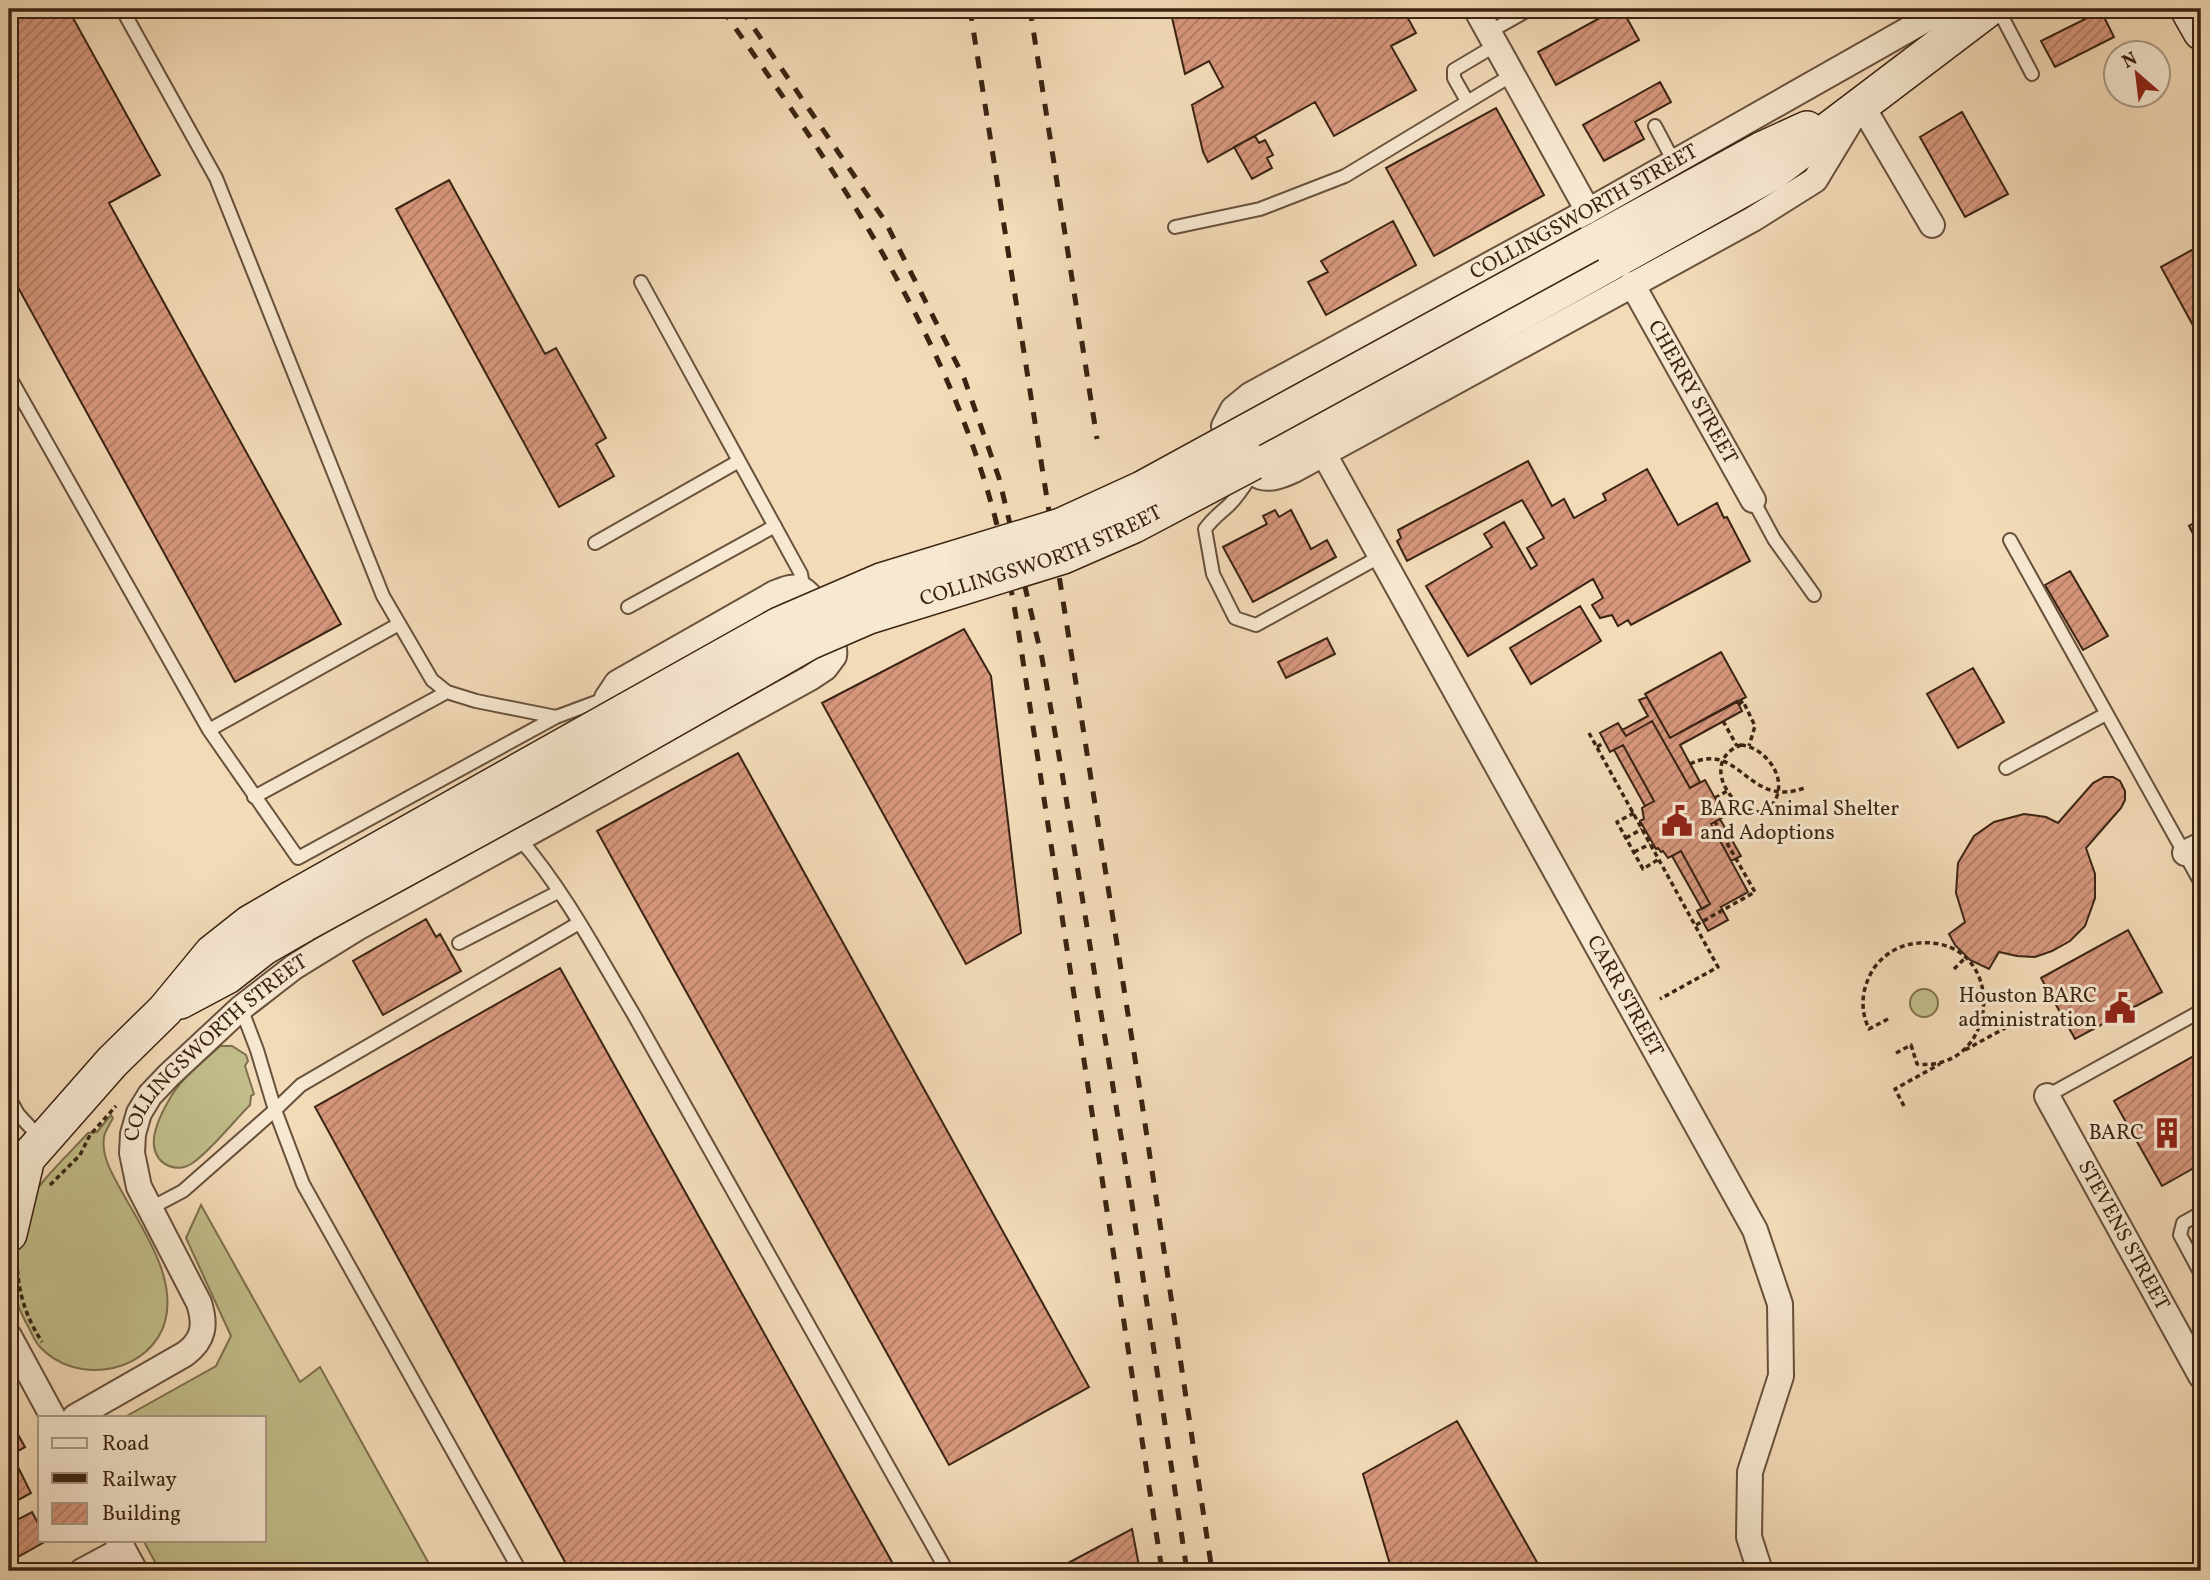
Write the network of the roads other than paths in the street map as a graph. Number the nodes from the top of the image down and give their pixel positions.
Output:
1 (122, 9) edge
2 (1476, 9) edge
3 (1530, 9) edge
4 (1970, 9) edge
5 (1988, 9) edge
6 (1998, 9) edge
7 (1925, 14) edge
8 (1492, 38) junction
9 (2032, 74) dead end
10 (1512, 75) junction
11 (1467, 102) junction
12 (1861, 104) junction
13 (1655, 126) dead end
14 (1674, 162) junction
15 (1932, 226) dead end
16 (1175, 227) dead end
17 (1603, 251) junction
18 (640, 282) dead end
19 (9, 376) edge
20 (1324, 454) junction
21 (739, 461) junction
22 (1253, 473) junction
23 (1752, 499) joint
24 (775, 526) junction
25 (2010, 540) dead end
26 (595, 543) dead end
27 (1381, 556) junction
28 (804, 590) junction
29 (1814, 595) dead end
30 (628, 607) dead end
31 (399, 624) junction
32 (447, 692) junction
33 (607, 698) junction
34 (2106, 714) junction
35 (556, 717) junction
36 (209, 730) junction
37 (2006, 768) dead end
38 (622, 781) junction
39 (254, 797) junction
40 (519, 838) junction
41 (2193, 849) edge
42 (2201, 883) edge
43 (558, 892) junction
44 (579, 923) junction
45 (459, 943) dead end
46 (241, 1007) junction
47 (2201, 1011) edge
48 (2048, 1096) joint
49 (9, 1098) edge
50 (275, 1110) junction
51 (26, 1159) edge
52 (149, 1209) junction
53 (2201, 1213) edge
54 (9, 1234) edge
55 (2201, 1274) edge
56 (9, 1336) edge
57 (2201, 1376) edge
58 (52, 1416) edge
59 (77, 1416) edge
60 (120, 1544) edge
61 (82, 1571) edge
62 (135, 1571) edge
63 (520, 1571) edge
64 (947, 1571) edge
65 (1759, 1571) edge

1 - 31 lane
2 - 8 street, CHERRY STREET
3 - 8 lane
4 - 7 street, COLLINGSWORTH STREET
5 - 12 main road, COLLINGSWORTH STREET
6 - 9 lane
7 - 14 street, COLLINGSWORTH STREET
8 - 10 street, CHERRY STREET
8 - 11 lane
10 - 11 lane
10 - 17 street, CHERRY STREET
11 - 16 lane
12 - 15 street
12 - 17 main road, COLLINGSWORTH STREET
12 - 17 street, COLLINGSWORTH STREET
13 - 14 lane
14 - 17 street, COLLINGSWORTH STREET
17 - 20 street, COLLINGSWORTH STREET
17 - 22 street, COLLINGSWORTH STREET
17 - 23 street, CHERRY STREET
17 - 51 main road, COLLINGSWORTH STREET, bridge
18 - 21 lane
19 - 36 lane
20 - 22 street, COLLINGSWORTH STREET
20 - 27 street, CARR STREET
21 - 24 lane
21 - 26 lane
22 - 27 lane
23 - 29 lane
24 - 28 lane
24 - 30 lane
25 - 34 lane
27 - 65 street, CARR STREET
28 - 33 street
28 - 38 street, COLLINGSWORTH STREET
31 - 32 lane
31 - 36 lane
32 - 35 lane
32 - 39 lane
33 - 35 lane
33 - 38 street
34 - 37 lane
34 - 41 lane
35 - 39 lane
36 - 39 lane
38 - 40 street, COLLINGSWORTH STREET
40 - 43 lane
40 - 46 street, COLLINGSWORTH STREET
41 - 42 lane
43 - 44 lane
43 - 45 lane
44 - 50 lane
44 - 64 lane
46 - 50 lane
46 - 52 street, COLLINGSWORTH STREET
47 - 48 lane
48 - 57 street, STEVENS STREET
49 - 51 lane
50 - 52 lane
50 - 63 lane
51 - 54 main road
52 - 59 street, COLLINGSWORTH STREET
53 - 55 lane
56 - 58 street
60 - 61 street
60 - 62 street

